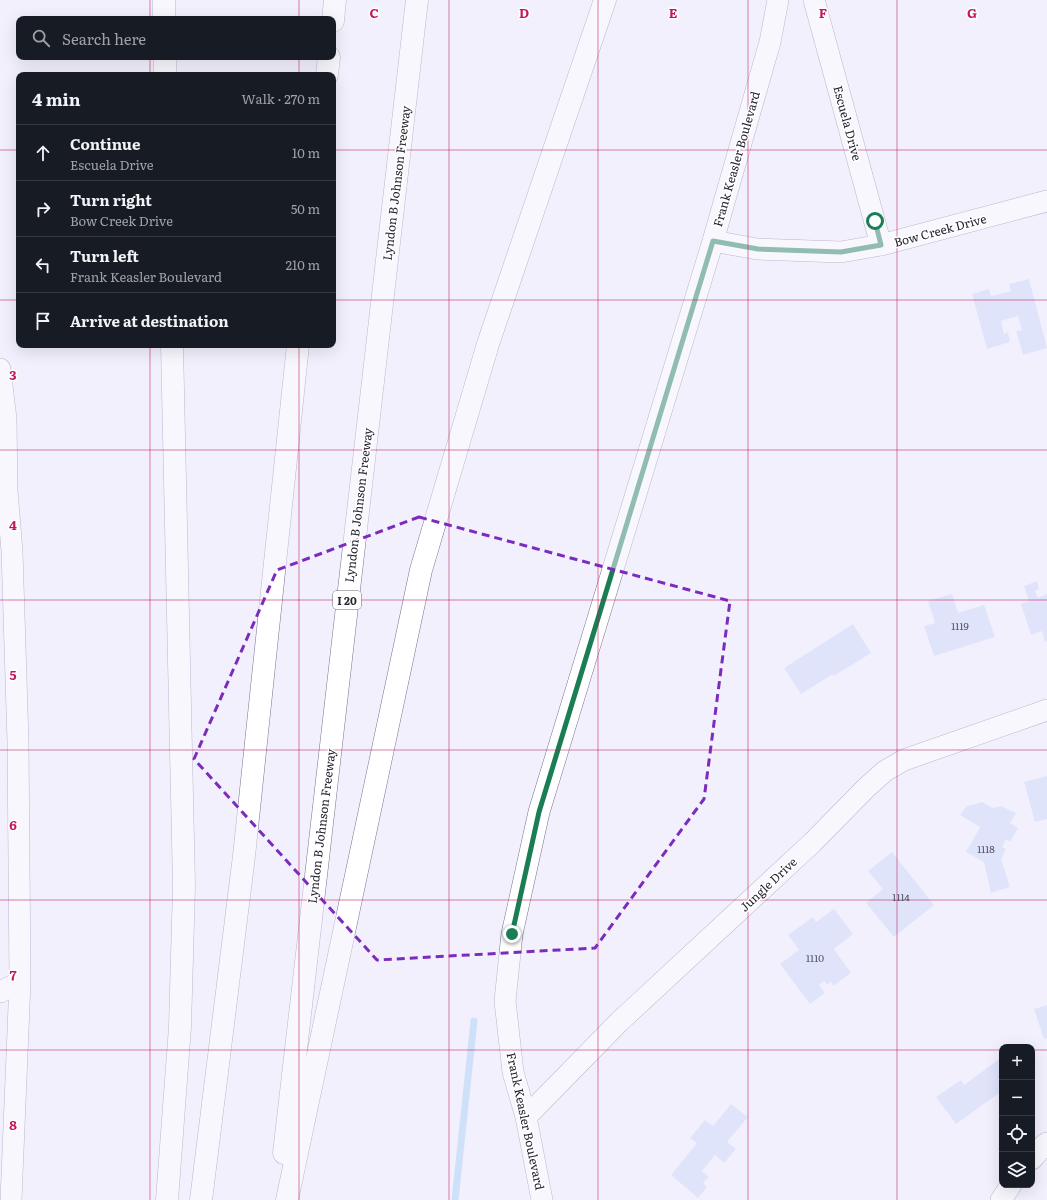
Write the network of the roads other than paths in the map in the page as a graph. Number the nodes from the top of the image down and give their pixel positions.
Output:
1 (164, 0) edge
2 (335, 0) edge
3 (417, 0) edge
4 (605, 0) edge
5 (778, 0) edge
6 (814, 0) edge
7 (164, 16) edge
8 (333, 16) edge
9 (165, 60) edge
10 (329, 60) edge
11 (165, 72) edge
12 (327, 72) edge
13 (1047, 201) edge
14 (713, 241) junction
15 (881, 245) junction
16 (172, 348) edge
17 (298, 348) edge
18 (0, 369) edge
19 (6, 553) edge
20 (1047, 710) edge
21 (20, 982) junction
22 (0, 992) edge
23 (526, 1117) junction
24 (1047, 1144) edge
25 (1035, 1155) edge
26 (1009, 1188) edge
27 (11, 1200) edge
28 (167, 1200) edge
29 (202, 1200) edge
30 (279, 1200) edge
31 (287, 1200) edge
32 (542, 1200) edge
33 (1001, 1200) edge

1 - 7 highway
2 - 8 highway
3 - 30 highway, Lyndon B Johnson Freeway / I 20
4 - 31 highway
5 - 14 street, Frank Keasler Boulevard
6 - 15 street, Escuela Drive
9 - 11 highway
10 - 12 highway
13 - 15 street, Bow Creek Drive
14 - 15 street, Bow Creek Drive
14 - 23 street, Frank Keasler Boulevard
16 - 28 highway
17 - 29 highway
18 - 19 street
19 - 21 street
20 - 23 street, Jungle Drive
21 - 22 street
21 - 27 street
23 - 32 street, Frank Keasler Boulevard
24 - 25 street
26 - 33 street

